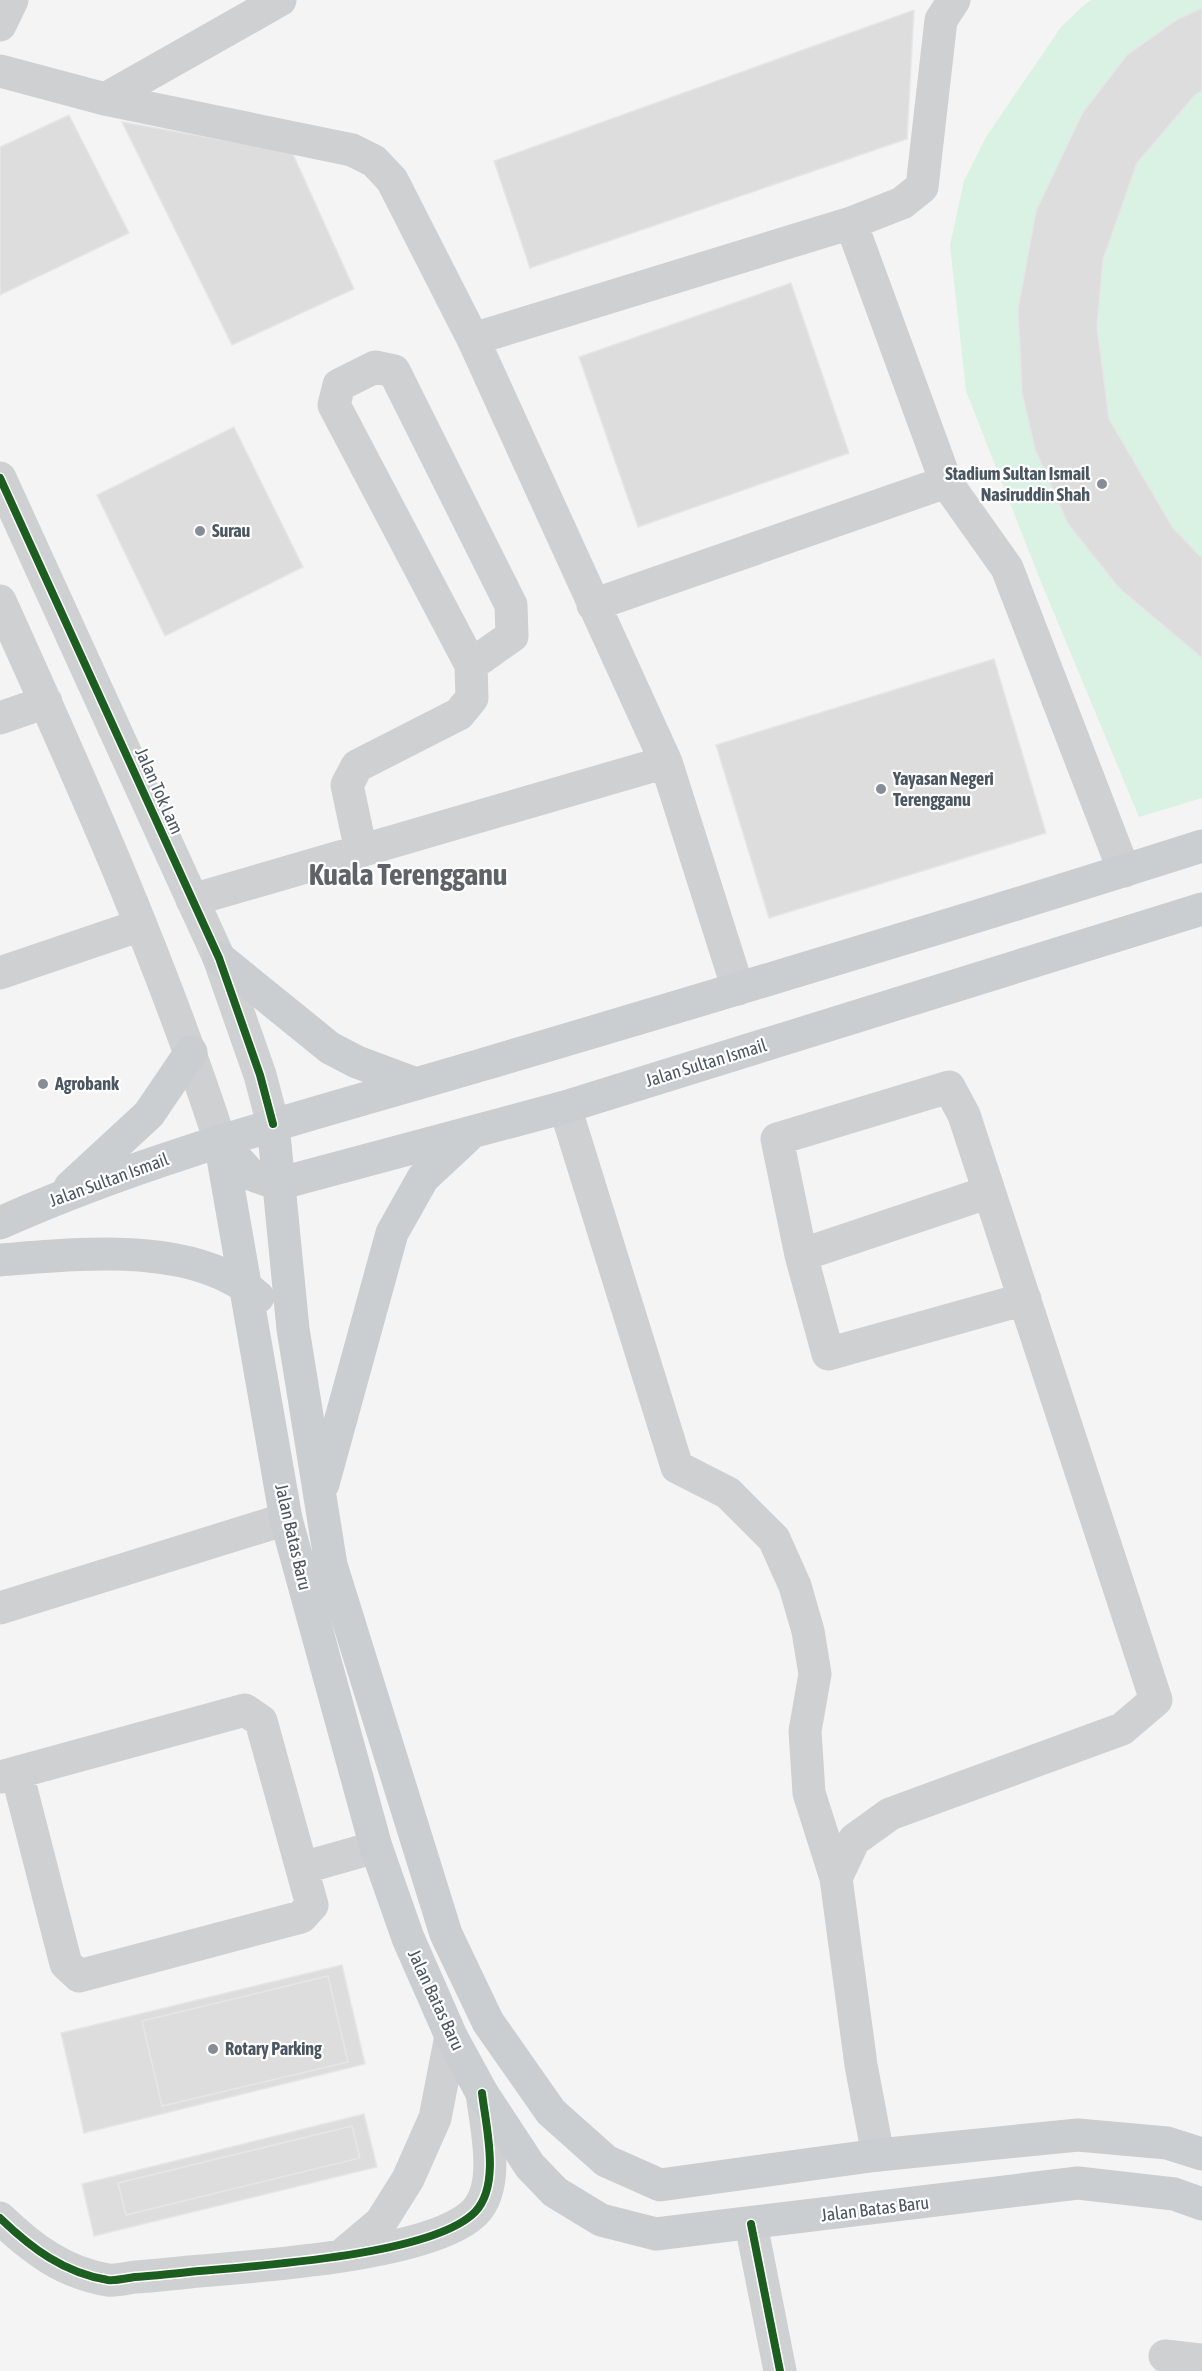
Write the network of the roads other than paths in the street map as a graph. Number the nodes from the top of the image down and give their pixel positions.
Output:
1 (12, 0) edge
2 (280, 0) edge
3 (954, 0) edge
4 (0, 25) edge
5 (0, 71) edge
6 (105, 99) junction
7 (851, 224) junction
8 (473, 339) junction
9 (0, 478) edge
10 (946, 482) junction
11 (0, 601) edge
12 (593, 605) junction
13 (10, 651) edge
14 (471, 665) junction
15 (46, 702) junction
16 (0, 718) edge
17 (666, 762) junction
18 (1202, 846) edge
19 (361, 851) junction
20 (1124, 871) junction
21 (192, 900) junction
22 (1202, 909) edge
23 (141, 925) junction
24 (219, 958) junction
25 (0, 973) edge
26 (738, 989) junction
27 (191, 1052) junction
28 (416, 1084) junction
29 (565, 1107) junction
30 (273, 1124) junction
31 (470, 1133) junction
32 (220, 1141) junction
33 (278, 1184) junction
34 (990, 1192) junction
35 (60, 1196) junction
36 (0, 1223) edge
37 (801, 1255) junction
38 (0, 1260) edge
39 (246, 1286) junction
40 (1025, 1299) junction
41 (293, 1329) junction
42 (320, 1495) junction
43 (286, 1519) junction
44 (0, 1608) edge
45 (9, 1775) edge
46 (376, 1847) junction
47 (302, 1868) junction
48 (836, 1878) junction
49 (451, 2036) junction
50 (483, 2093) junction
51 (1202, 2154) edge
52 (878, 2155) junction
53 (1202, 2204) edge
54 (0, 2218) edge
55 (751, 2224) junction
56 (340, 2257) junction
57 (1166, 2356) dead end
58 (1202, 2360) edge
59 (780, 2371) edge

1 - 4 street
2 - 6 street
3 - 7 street
5 - 6 street
6 - 8 street
7 - 8 street
7 - 10 street
8 - 12 street
9 - 21 street, Jalan Tok Lam
10 - 12 street
10 - 20 street
11 - 13 street
12 - 17 street
13 - 15 street
14 - 14 street
14 - 19 street
15 - 16 street
15 - 23 street
17 - 19 street
17 - 26 street
18 - 20 main road, Jalan Sultan Ismail
19 - 21 street
20 - 26 main road, Jalan Sultan Ismail
21 - 24 street, Jalan Tok Lam
22 - 29 main road, Jalan Sultan Ismail
23 - 25 street
23 - 27 street
24 - 28 main road
24 - 30 street, Jalan Tok Lam
26 - 28 main road, Jalan Sultan Ismail
27 - 32 street
27 - 35 main road
28 - 30 main road, Jalan Sultan Ismail
29 - 31 main road, Jalan Sultan Ismail
29 - 48 street
30 - 32 main road, Jalan Sultan Ismail
30 - 33 main road, Jalan Batas Baru
31 - 33 main road, Jalan Sultan Ismail
31 - 42 main road
32 - 33 main road
32 - 35 main road, Jalan Sultan Ismail
32 - 39 main road, Jalan Batas Baru
33 - 41 main road, Jalan Batas Baru
34 - 37 street
34 - 37 street
34 - 40 street
35 - 36 main road, Jalan Sultan Ismail
37 - 40 street
38 - 39 main road
39 - 41 main road
39 - 43 main road, Jalan Batas Baru
40 - 48 street
41 - 42 main road, Jalan Batas Baru
42 - 52 main road, Jalan Batas Baru
43 - 44 street
43 - 46 main road, Jalan Batas Baru
45 - 47 street
45 - 47 street
46 - 47 street
46 - 49 main road, Jalan Batas Baru
48 - 52 street
49 - 50 main road, Jalan Batas Baru
49 - 56 street
50 - 55 main road, Jalan Batas Baru
50 - 56 street
51 - 52 main road, Jalan Batas Baru
53 - 55 main road, Jalan Batas Baru
54 - 56 street
55 - 59 street
57 - 58 street

